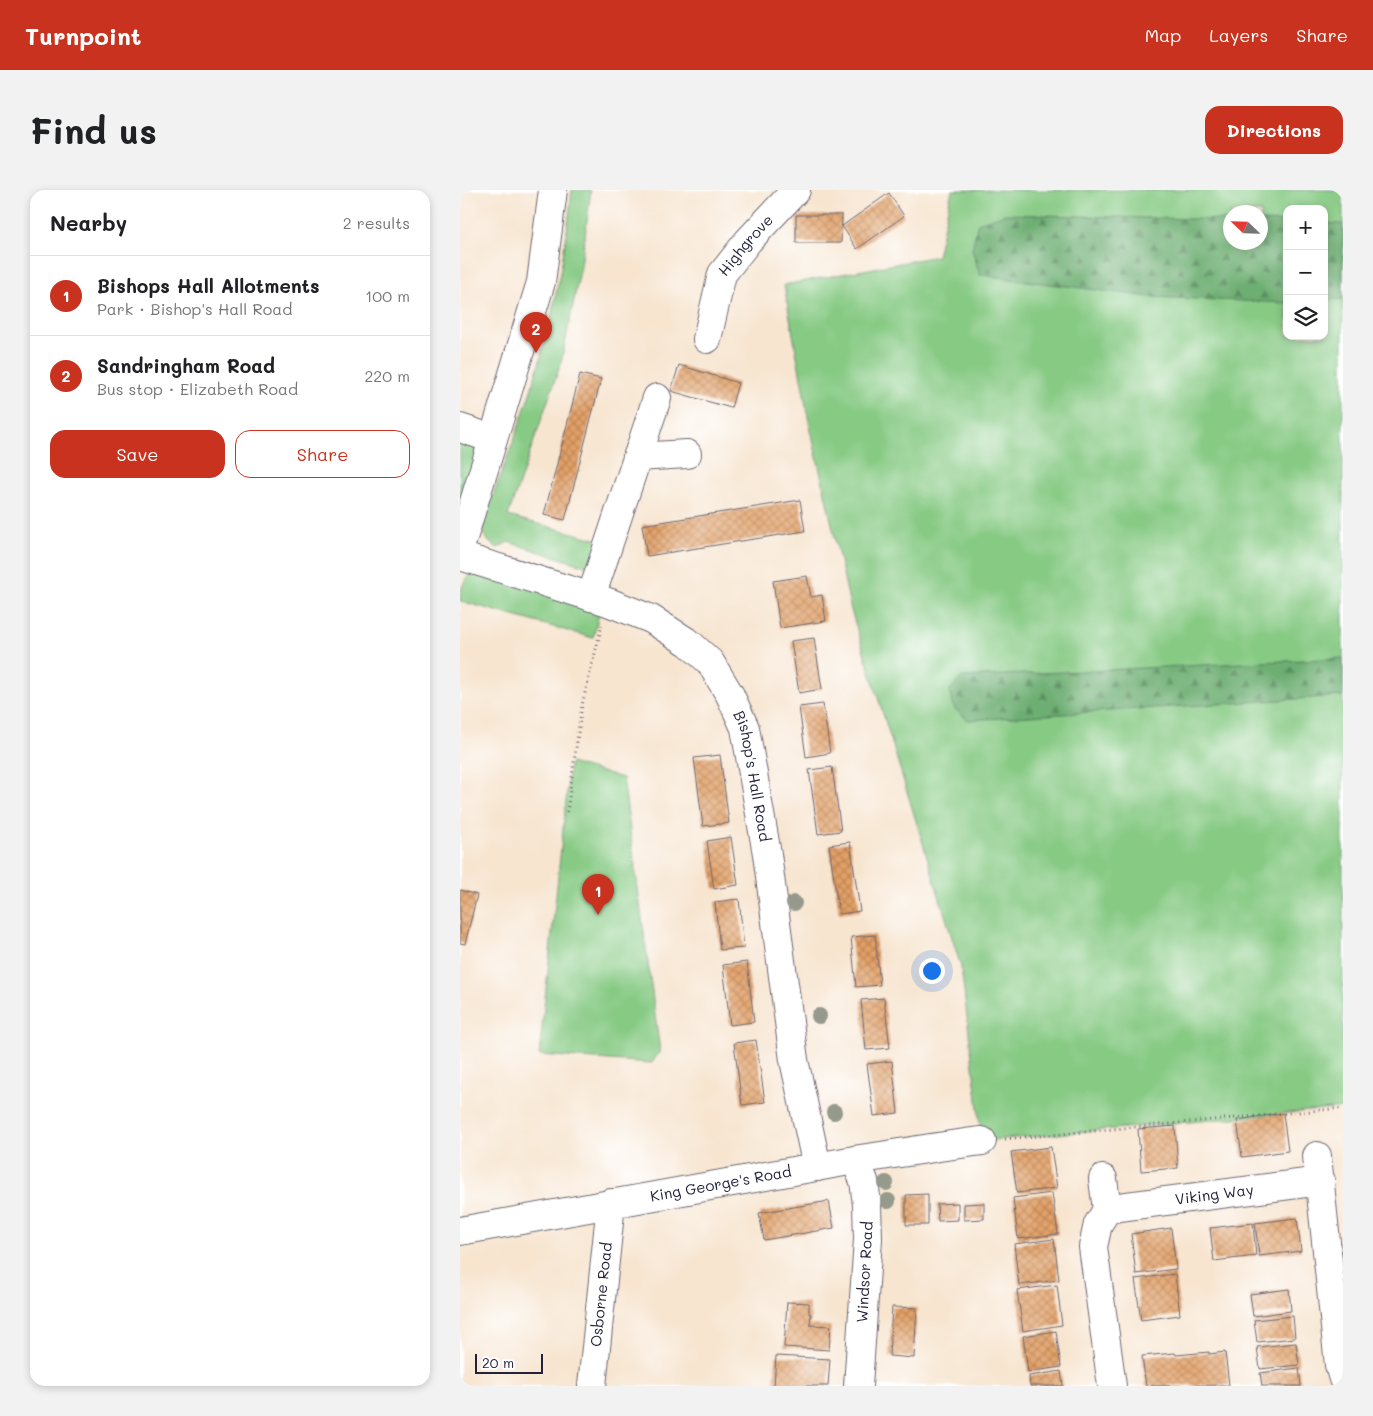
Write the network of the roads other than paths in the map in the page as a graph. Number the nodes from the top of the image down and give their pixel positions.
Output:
1 (553, 190) edge
2 (796, 190) edge
3 (707, 339) dead end
4 (657, 398) dead end
5 (460, 428) edge
6 (494, 439) junction
7 (687, 454) dead end
8 (637, 457) junction
9 (460, 548) edge
10 (460, 556) edge
11 (599, 600) junction
12 (982, 1141) road end
13 (856, 1160) junction
14 (817, 1167) junction
15 (1103, 1179) dead end
16 (611, 1203) junction
17 (1107, 1210) junction
18 (460, 1231) edge
19 (1343, 1379) edge
20 (592, 1386) edge
21 (858, 1386) edge
22 (1112, 1386) edge

1 - 6 street
2 - 3 street, Highgrove
4 - 8 street
5 - 6 street
6 - 9 street
7 - 8 street
8 - 11 street
10 - 11 street, Bishop's Hall Road
11 - 14 street, Bishop's Hall Road
12 - 13 street, King George's Road
13 - 14 street, King George's Road
13 - 21 street, Windsor Road
14 - 16 street, King George's Road
15 - 17 street
16 - 18 street, King George's Road
16 - 20 street, Osborne Road
17 - 19 street, Viking Way
17 - 22 street

